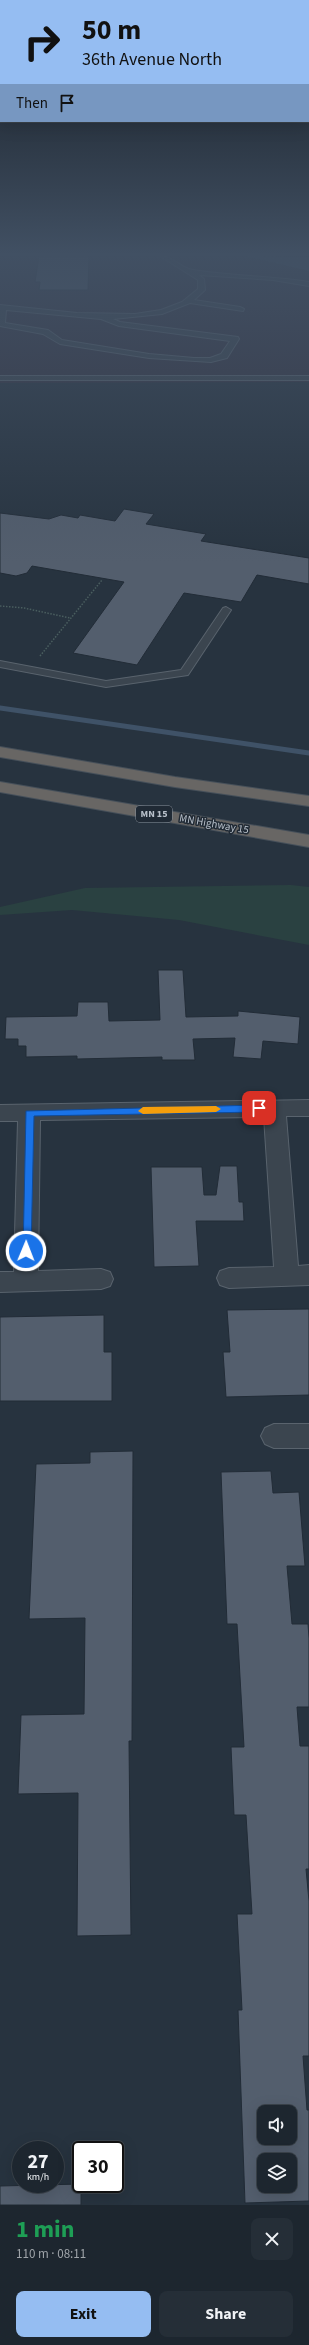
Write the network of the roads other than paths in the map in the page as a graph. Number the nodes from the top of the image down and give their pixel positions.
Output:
1 (182, 359) edge
2 (215, 359) edge
3 (0, 378) edge
4 (309, 378) edge
5 (226, 610) dead end
6 (0, 664) edge
7 (0, 752) edge
8 (0, 787) edge
9 (309, 801) edge
10 (309, 841) edge
11 (274, 1108) junction
12 (309, 1108) edge
13 (29, 1113) junction
14 (0, 1114) edge
15 (298, 1275) edge
16 (229, 1278) dead end
17 (101, 1279) dead end
18 (0, 1282) edge
19 (26, 1282) junction
20 (274, 1436) dead end
21 (309, 1436) edge

1 - 2 lane
3 - 4 lane
5 - 6 lane
7 - 9 highway
8 - 10 highway, MN Highway 15 / MN 15
11 - 12 street
11 - 13 street
11 - 15 street
13 - 14 street
13 - 19 street
15 - 16 street
17 - 19 street
18 - 19 street
20 - 21 street

